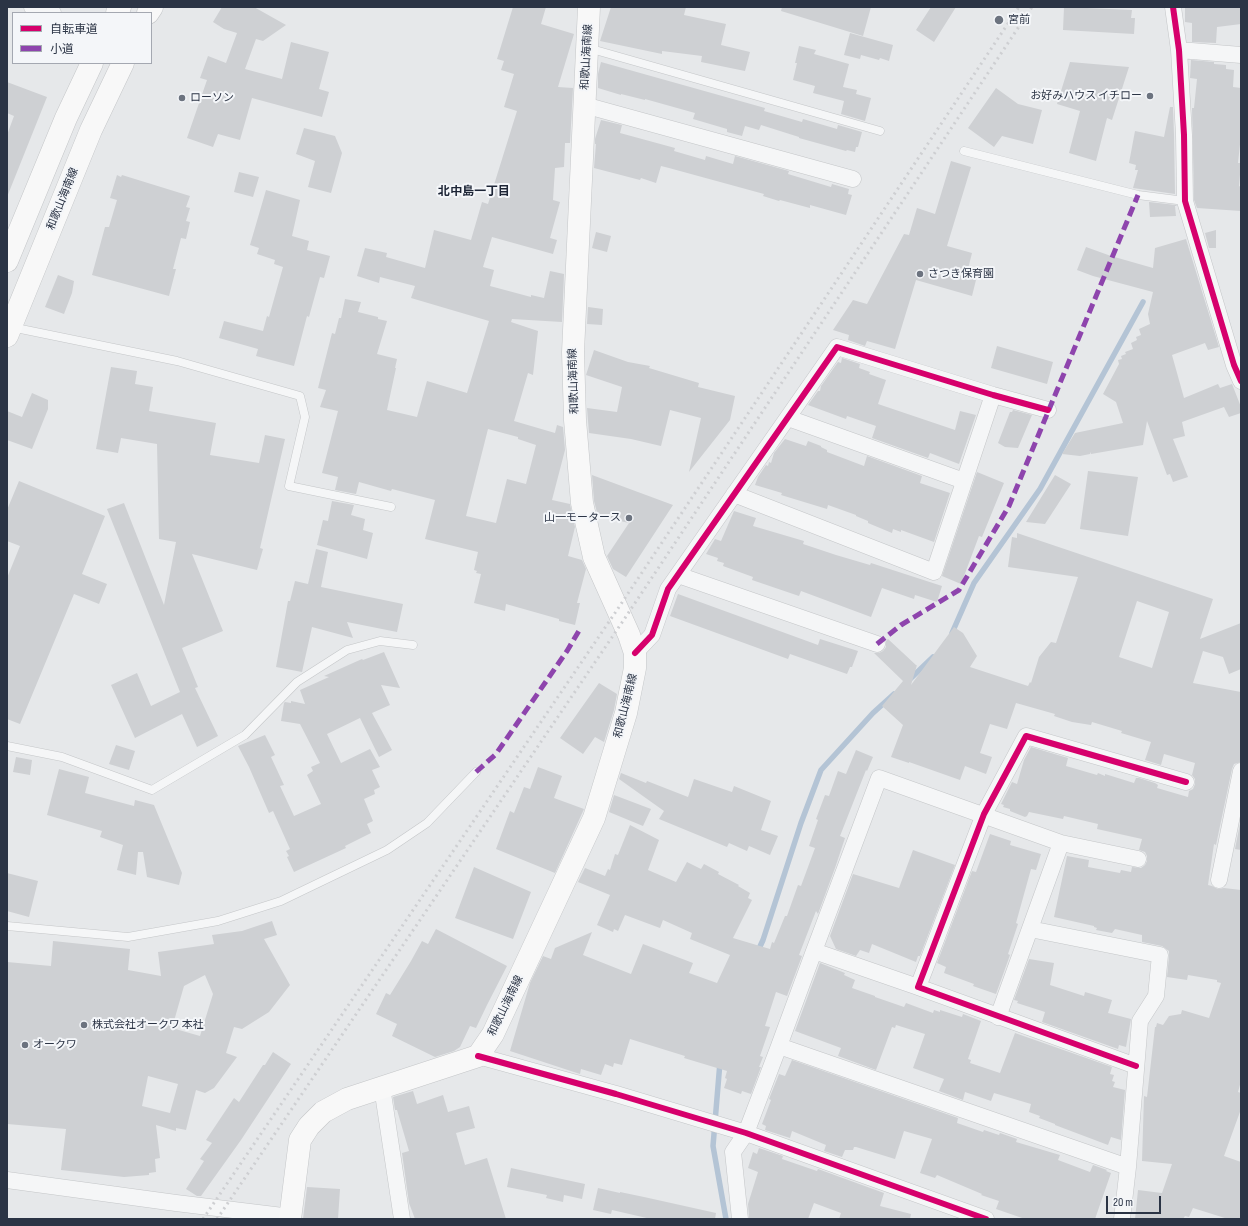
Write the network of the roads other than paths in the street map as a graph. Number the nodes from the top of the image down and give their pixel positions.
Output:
1 (32, 7) edge
2 (589, 7) edge
3 (1173, 7) edge
4 (50, 12) edge
5 (587, 48) junction
6 (1179, 50) junction
7 (1241, 55) edge
8 (92, 64) edge
9 (123, 64) edge
10 (584, 105) junction
11 (880, 131) dead end
12 (964, 151) dead end
13 (854, 179) dead end
14 (1185, 201) junction
15 (7, 261) edge
16 (9, 332) edge
17 (1241, 381) edge
18 (993, 395) junction
19 (1048, 410) dead end
20 (788, 418) junction
21 (964, 481) junction
22 (734, 494) junction
23 (391, 508) dead end
24 (678, 575) junction
25 (877, 644) dead end
26 (413, 645) dead end
27 (634, 653) junction
28 (7, 746) edge
29 (1241, 771) edge
30 (476, 772) dead end
31 (1186, 782) dead end
32 (984, 814) junction
33 (1061, 843) junction
34 (1138, 859) dead end
35 (1219, 880) dead end
36 (7, 926) edge
37 (1030, 929) junction
38 (814, 951) junction
39 (918, 988) junction
40 (998, 1016) junction
41 (779, 1046) junction
42 (478, 1056) junction
43 (1136, 1066) junction
44 (382, 1088) junction
45 (746, 1133) junction
46 (1128, 1167) junction
47 (7, 1180) edge
48 (291, 1218) edge
49 (402, 1219) edge
50 (740, 1219) edge
51 (986, 1219) edge
52 (1122, 1219) edge

1 - 4 street
2 - 5 main road, 和歌山海南線
3 - 6 street
5 - 10 main road, 和歌山海南線
5 - 11 lane
6 - 7 street
6 - 14 street
8 - 15 main road
9 - 16 main road, 和歌山海南線
10 - 13 street
10 - 27 main road, 和歌山海南線
12 - 14 lane
14 - 17 street
16 - 23 lane
18 - 19 street
18 - 20 street
18 - 21 street
20 - 21 street
20 - 22 street
21 - 22 street
22 - 24 street
24 - 25 street
24 - 27 street
26 - 28 lane
27 - 42 main road, 和歌山海南線
29 - 35 street
30 - 36 lane
31 - 32 street
32 - 33 street
32 - 38 street
32 - 39 street
33 - 34 street
33 - 37 street
37 - 40 street
37 - 43 street
38 - 39 street
38 - 41 street
39 - 40 street
40 - 43 street
41 - 45 street
41 - 46 street
42 - 44 main road
42 - 45 street
43 - 46 street
44 - 48 main road
44 - 49 street
45 - 50 street
45 - 51 street
46 - 52 street
47 - 48 street

